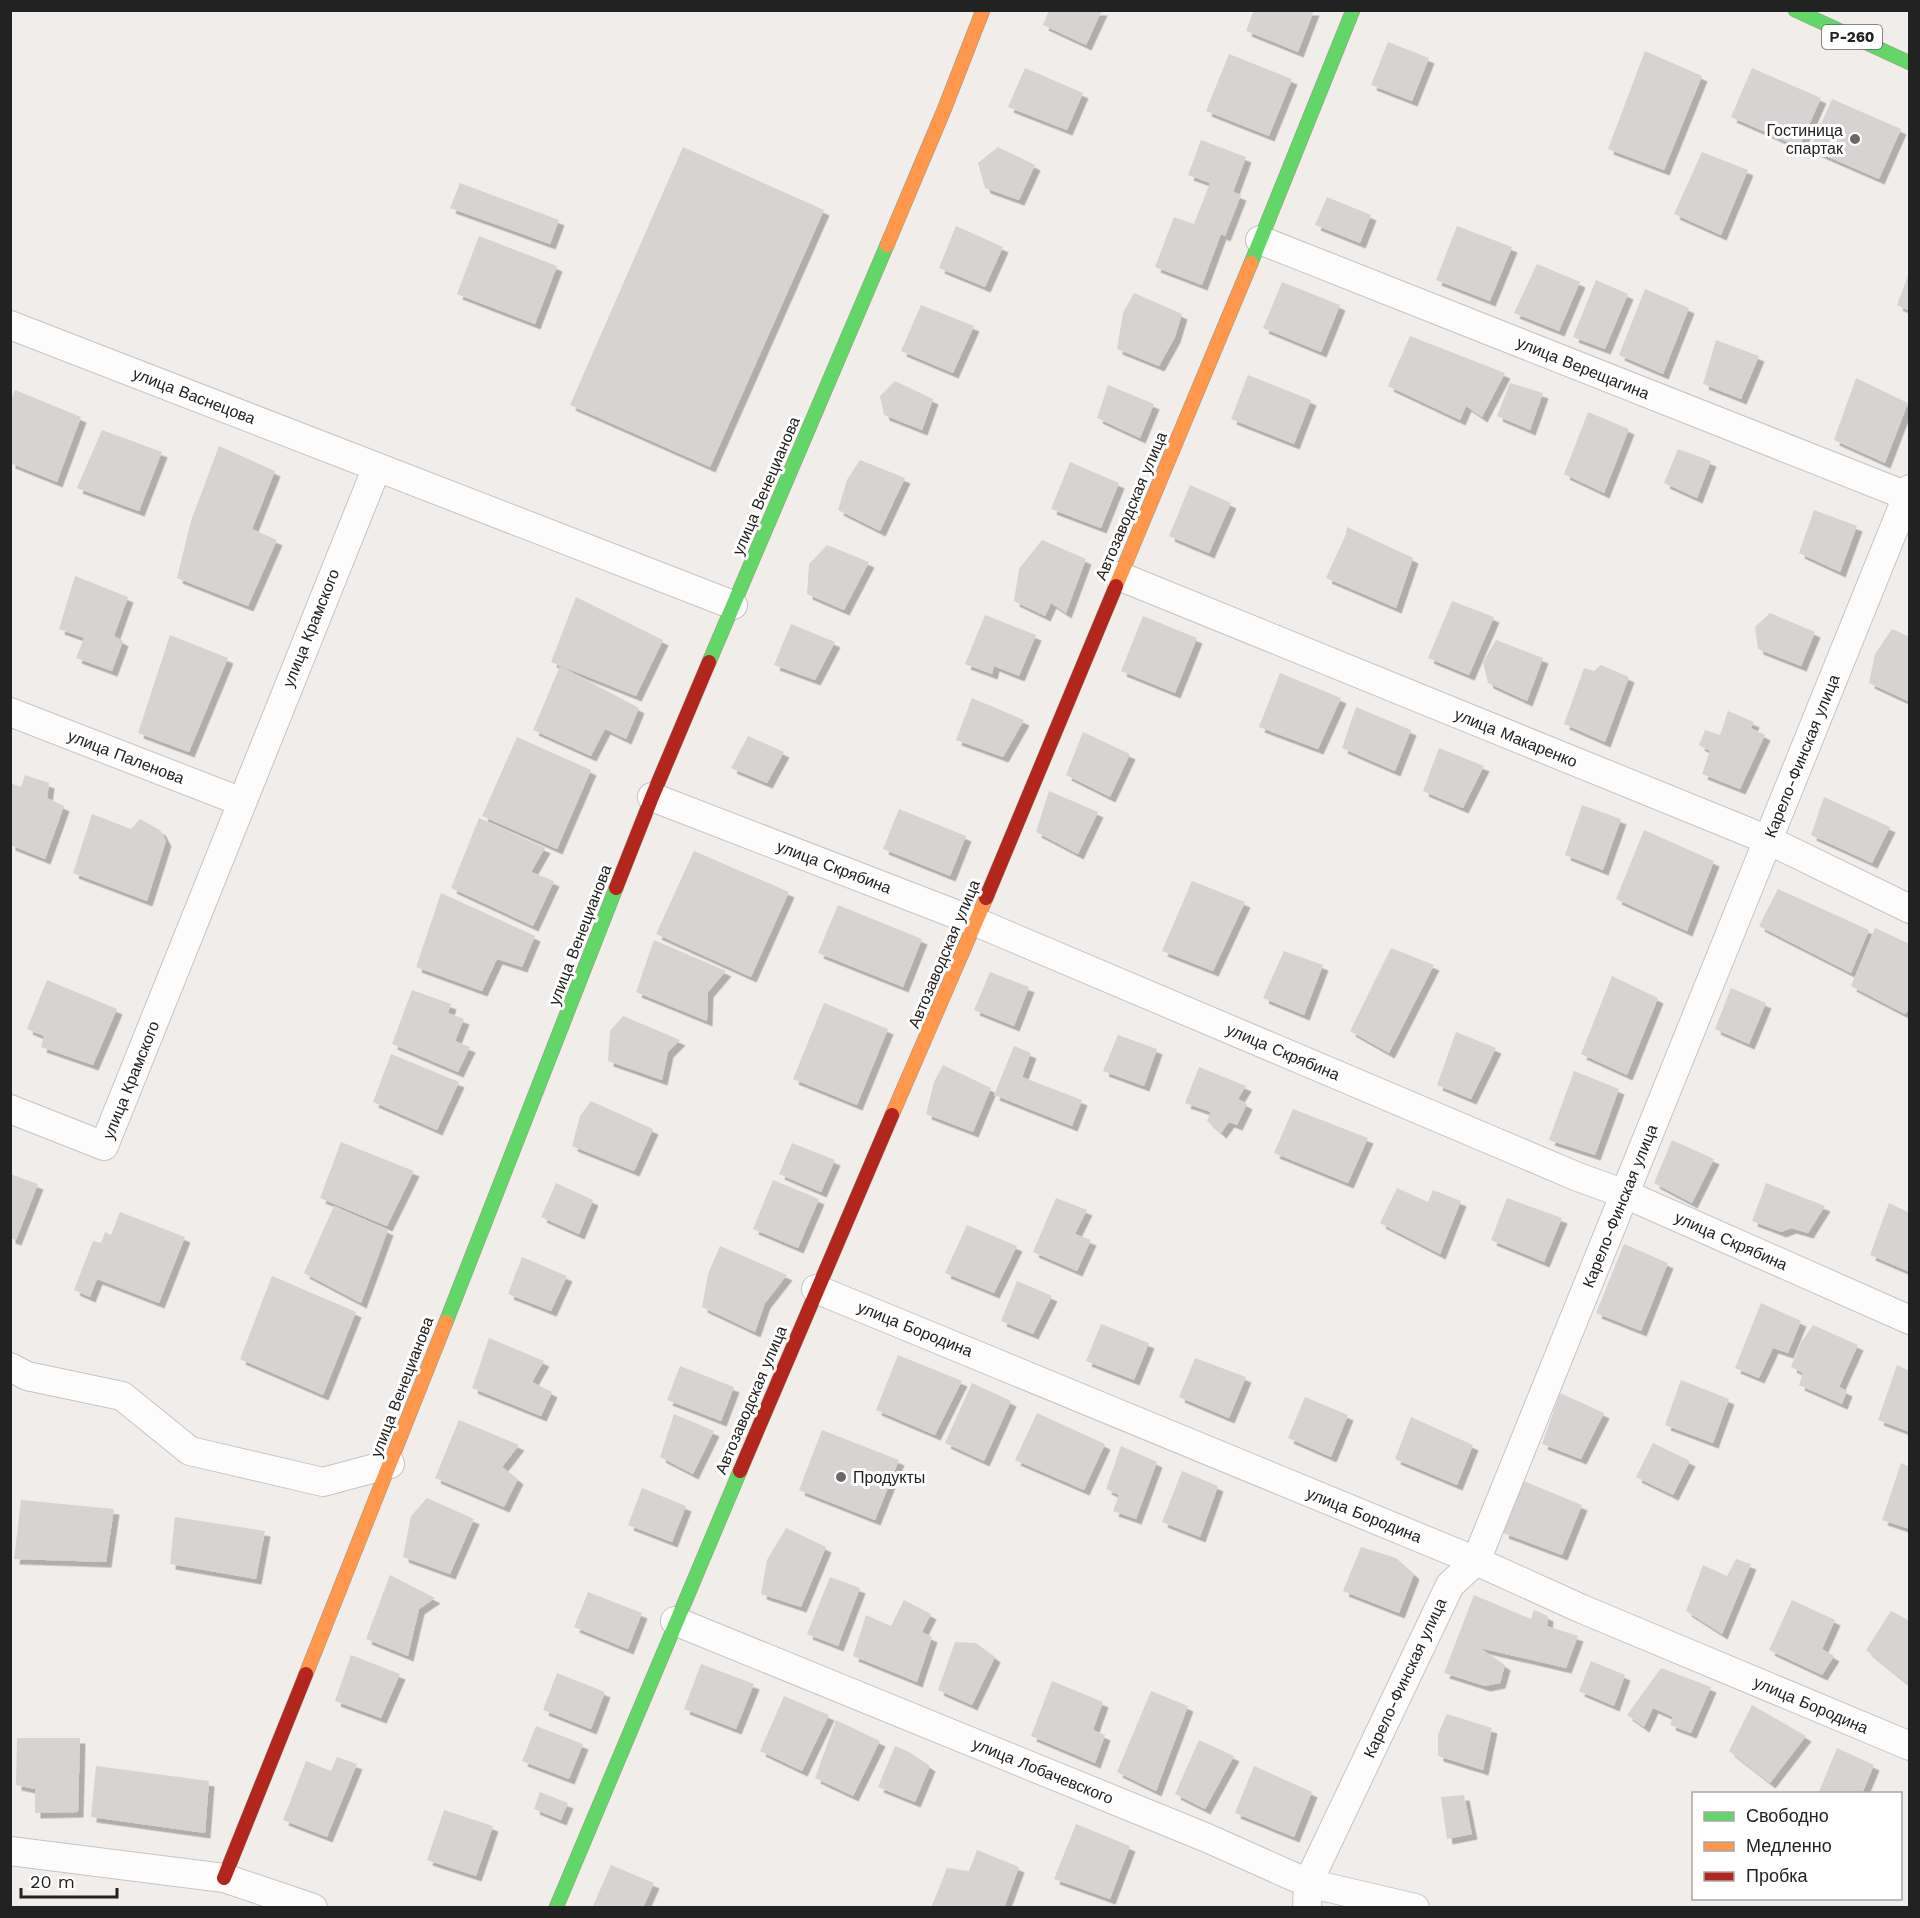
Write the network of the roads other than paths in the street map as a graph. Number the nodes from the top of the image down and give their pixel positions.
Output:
1 (983, 10) edge
2 (1353, 10) edge
3 (1795, 10) edge
4 (1910, 63) edge
5 (1260, 240) junction
6 (10, 325) edge
7 (376, 466) junction
8 (1908, 493) edge
9 (1119, 576) junction
10 (733, 605) junction
11 (10, 712) edge
12 (652, 797) junction
13 (242, 802) junction
14 (1768, 840) junction
15 (1910, 909) edge
16 (976, 922) junction
17 (10, 1109) edge
18 (1625, 1194) junction
19 (816, 1289) junction
20 (1910, 1320) edge
21 (10, 1367) edge
22 (390, 1464) junction
23 (1476, 1561) junction
24 (675, 1621) junction
25 (1910, 1746) edge
26 (10, 1851) edge
27 (224, 1878) junction
28 (1308, 1895) edge
29 (313, 1908) edge
30 (556, 1908) edge
31 (1415, 1908) edge

1 - 10 main road, улица Венецианова
2 - 5 main road, Автозаводская улица
3 - 4 main road, Р-260
5 - 8 street, улица Верещагина
5 - 9 main road, Автозаводская улица
6 - 7 street, улица Васнецова
7 - 10 street
7 - 13 street, улица Крамского
8 - 14 street, Карело-Финская улица
9 - 14 street, улица Макаренко
9 - 16 main road, Автозаводская улица
10 - 12 main road, улица Венецианова
11 - 13 street, улица Паленова
12 - 16 street, улица Скрябина
12 - 22 main road, улица Венецианова
13 - 17 street, улица Крамского
14 - 15 street, улица Макаренко
14 - 18 street, Карело-Финская улица
16 - 18 street, улица Скрябина
16 - 19 main road, Автозаводская улица
18 - 20 street, улица Скрябина
18 - 23 street, Карело-Финская улица
19 - 23 street, улица Бородина
19 - 24 main road, Автозаводская улица
21 - 22 street
22 - 27 main road, улица Венецианова
23 - 25 street, улица Бородина
23 - 28 street, Карело-Финская улица
24 - 28 street, улица Лобачевского
24 - 30 main road, Автозаводская улица
26 - 27 street
27 - 29 street
28 - 31 street, улица Лобачевского

